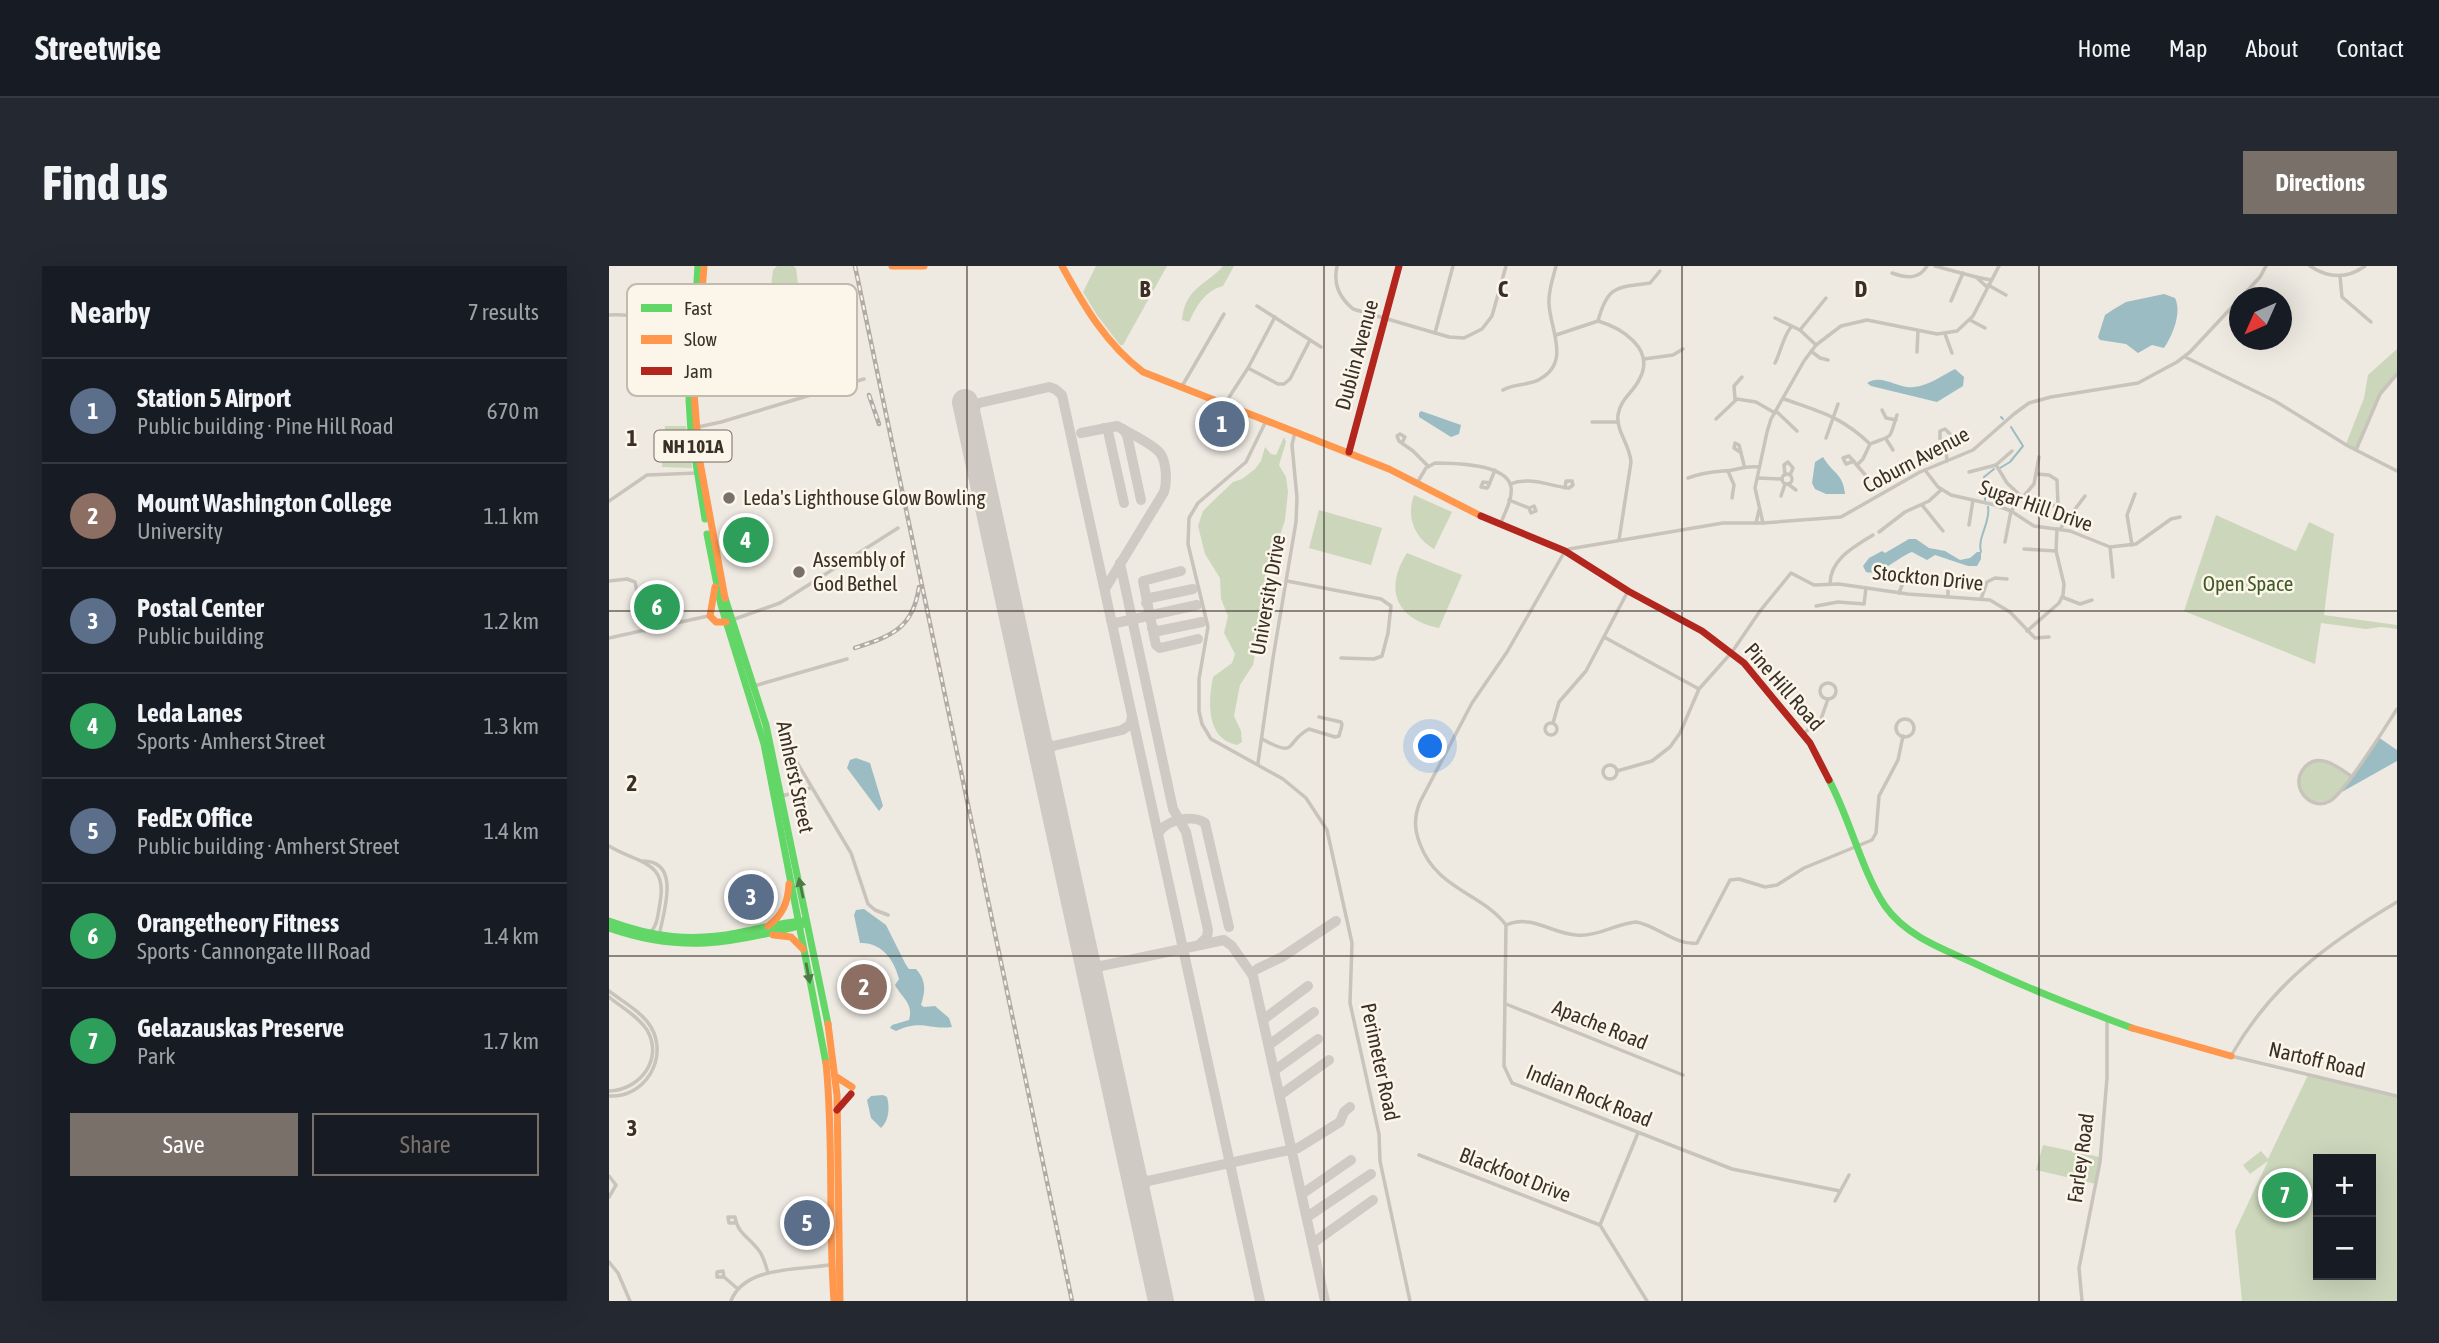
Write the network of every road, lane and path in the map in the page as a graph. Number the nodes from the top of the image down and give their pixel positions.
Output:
1 (698, 266) edge
2 (704, 266) edge
3 (891, 266) edge
4 (924, 266) edge
5 (1062, 266) edge
6 (1337, 266) edge
7 (1399, 266) edge
8 (1453, 266) edge
9 (1506, 266) edge
10 (1556, 266) edge
11 (1927, 266) edge
12 (1935, 266) edge
13 (1999, 266) edge
14 (2266, 266) edge
15 (2311, 266) edge
16 (2365, 266) edge
17 (1660, 271) dead end
18 (1963, 273) junction
19 (1892, 274) dead end
20 (1976, 276) junction
21 (2340, 276) junction
22 (1991, 280) junction
23 (697, 284) edge
24 (703, 284) edge
25 (1988, 286) junction
26 (2006, 295) dead end
27 (1826, 298) dead end
28 (1951, 301) dead end
29 (1257, 306) dead end
30 (1224, 314) dead end
31 (609, 315) edge
32 (627, 315) edge
33 (1275, 317) junction
34 (1385, 318) junction
35 (1775, 318) dead end
36 (1970, 320) junction
37 (1598, 321) junction
38 (2371, 321) dead end
39 (1791, 327) junction
40 (1985, 328) dead end
41 (1800, 330) junction
42 (1918, 331) junction
43 (1434, 333) junction
44 (1945, 334) junction
45 (1556, 335) junction
46 (1310, 340) junction
47 (1816, 345) junction
48 (1321, 347) dead end
49 (1683, 349) dead end
50 (1811, 351) junction
51 (1917, 352) dead end
52 (1952, 353) dead end
53 (2185, 357) junction
54 (1644, 359) junction
55 (1828, 360) dead end
56 (1775, 363) dead end
57 (1248, 368) junction
58 (2397, 374) edge
59 (1742, 377) dead end
60 (864, 379) dead end
61 (857, 381) edge
62 (1181, 388) junction
63 (1503, 390) dead end
64 (690, 396) edge
65 (694, 396) edge
66 (808, 396) edge
67 (1735, 399) junction
68 (1784, 399) junction
69 (1838, 404) dead end
70 (1224, 405) junction
71 (1882, 410) dead end
72 (1775, 412) junction
73 (1834, 417) junction
74 (1716, 419) dead end
75 (1266, 421) junction
76 (1592, 422) dead end
77 (1618, 422) junction
78 (696, 427) junction
79 (1797, 431) dead end
80 (1295, 432) junction
81 (1826, 438) dead end
82 (1886, 439) junction
83 (1945, 441) dead end
84 (1402, 443) dead end
85 (1870, 444) junction
86 (1893, 450) dead end
87 (2356, 450) junction
88 (2012, 451) dead end
89 (1349, 452) junction
90 (1740, 452) dead end
91 (2039, 457) dead end
92 (1947, 461) junction
93 (1996, 465) junction
94 (1428, 466) junction
95 (1744, 466) junction
96 (1759, 467) junction
97 (1495, 470) junction
98 (1925, 470) junction
99 (1728, 471) junction
100 (2397, 471) edge
101 (1969, 472) dead end
102 (697, 473) junction
103 (2037, 474) junction
104 (1786, 476) junction
105 (1867, 477) dead end
106 (1688, 478) dead end
107 (1758, 478) junction
108 (1417, 483) junction
109 (1490, 483) dead end
110 (1510, 484) junction
111 (1786, 484) junction
112 (1565, 488) dead end
113 (1796, 490) dead end
114 (1941, 490) junction
115 (2135, 494) dead end
116 (1781, 496) dead end
117 (2085, 496) dead end
118 (2022, 497) junction
119 (1733, 498) dead end
120 (1509, 500) junction
121 (1973, 500) junction
122 (609, 501) edge
123 (1922, 505) junction
124 (2058, 505) junction
125 (2042, 507) dead end
126 (1529, 508) dead end
127 (1759, 510) junction
128 (2011, 511) junction
129 (2179, 517) dead end
130 (2068, 519) junction
131 (1756, 523) junction
132 (1763, 523) junction
133 (1500, 525) junction
134 (1969, 525) dead end
135 (898, 528) dead end
136 (2059, 529) junction
137 (1943, 531) dead end
138 (1879, 532) dead end
139 (1873, 535) dead end
140 (1619, 541) junction
141 (2005, 542) dead end
142 (2132, 545) junction
143 (2111, 547) junction
144 (2024, 549) dead end
145 (1565, 551) junction
146 (2056, 551) junction
147 (1915, 575) dead end
148 (2113, 576) dead end
149 (1945, 579) dead end
150 (2007, 579) dead end
151 (1287, 581) junction
152 (609, 582) edge
153 (1830, 584) junction
154 (716, 585) junction
155 (1866, 588) junction
156 (1628, 591) junction
157 (1899, 593) junction
158 (1948, 596) junction
159 (2062, 597) junction
160 (1981, 599) junction
161 (2092, 600) dead end
162 (1817, 606) dead end
163 (710, 616) junction
164 (729, 622) junction
165 (645, 631) junction
166 (2027, 631) junction
167 (1604, 637) junction
168 (2049, 637) dead end
169 (609, 638) edge
170 (1732, 652) junction
171 (1341, 658) dead end
172 (847, 659) dead end
173 (754, 686) junction
174 (1699, 689) junction
175 (1828, 699) junction
176 (2397, 709) edge
177 (1319, 717) dead end
178 (1553, 723) dead end
179 (1803, 734) junction
180 (1903, 736) junction
181 (1262, 739) junction
182 (789, 749) dead end
183 (1258, 763) junction
184 (1617, 771) dead end
185 (2351, 776) junction
186 (811, 787) junction
187 (782, 796) junction
188 (609, 846) edge
189 (1859, 846) junction
190 (641, 861) junction
191 (789, 877) junction
192 (2397, 902) edge
193 (888, 915) dead end
194 (609, 921) edge
195 (808, 922) junction
196 (798, 924) junction
197 (1506, 925) junction
198 (609, 928) edge
199 (762, 932) junction
200 (645, 934) junction
201 (658, 940) junction
202 (803, 950) junction
203 (609, 991) edge
204 (609, 998) edge
205 (1506, 1004) junction
206 (2107, 1019) junction
207 (2231, 1056) junction
208 (835, 1075) junction
209 (1683, 1075) dead end
210 (609, 1091) edge
211 (609, 1096) edge
212 (2397, 1096) edge
213 (837, 1111) junction
214 (1638, 1133) junction
215 (1419, 1155) dead end
216 (1849, 1175) dead end
217 (609, 1176) edge
218 (1840, 1191) junction
219 (609, 1197) edge
220 (1835, 1201) dead end
221 (734, 1223) dead end
222 (1600, 1225) junction
223 (609, 1262) edge
224 (832, 1265) junction
225 (768, 1273) junction
226 (724, 1277) dead end
227 (738, 1289) junction
228 (630, 1301) edge
229 (731, 1301) edge
230 (834, 1301) edge
231 (840, 1301) edge
232 (1411, 1301) edge
233 (1647, 1301) edge
234 (2082, 1301) edge

1 - 23 main road, Amherst Street / NH 101A
2 - 24 main road, Amherst Street / NH 101A
3 - 4 main road
5 - 62 main road, Pine Hill Road
6 - 34 street
7 - 34 main road, Dublin Avenue
8 - 43 street
9 - 43 street
10 - 45 street
11 - 19 street
12 - 18 street
13 - 22 street
14 - 53 street, Coburn Avenue
15 - 21 street
16 - 21 street
17 - 37 street
18 - 20 street
18 - 28 street
20 - 22 street
20 - 25 street
21 - 38 street
22 - 25 street
25 - 26 street
25 - 36 street
27 - 41 street
29 - 33 street
30 - 62 street
31 - 32 street
33 - 46 street
33 - 57 street
34 - 43 street
34 - 89 main road, Dublin Avenue
35 - 39 street
36 - 40 street
36 - 44 street
37 - 45 street
37 - 54 street
39 - 41 street
39 - 56 street
41 - 47 street
42 - 44 street
42 - 47 street
42 - 51 street
44 - 52 street
45 - 63 street
46 - 48 street
46 - 57 street
47 - 50 street
49 - 54 street
50 - 55 street
50 - 68 street
53 - 87 street
53 - 92 street, Coburn Avenue
54 - 77 street
57 - 70 street
58 - 87 street
59 - 67 street
60 - 61 street
62 - 70 main road, Pine Hill Road
64 - 102 main road, Amherst Street / NH 101A
65 - 78 main road, Amherst Street / NH 101A
66 - 78 street
67 - 72 street
67 - 74 street
68 - 72 street
68 - 73 street
69 - 73 street
70 - 75 main road, Pine Hill Road
71 - 82 street
72 - 79 street
72 - 96 street
73 - 81 street
73 - 85 street
75 - 80 main road, Pine Hill Road
75 - 183 street, Perimeter Road
76 - 77 street
77 - 140 street
78 - 164 main road, Amherst Street / NH 101A
80 - 89 main road, Pine Hill Road
80 - 151 street, University Drive
82 - 85 street
82 - 86 street
83 - 92 street
84 - 94 street
85 - 105 street
87 - 100 street
88 - 93 street
89 - 108 main road, Pine Hill Road
90 - 95 street
91 - 103 street
92 - 98 street, Coburn Avenue
93 - 101 street
93 - 118 street
94 - 97 street
94 - 108 street
95 - 96 street
95 - 99 street
96 - 107 street
97 - 109 street
97 - 110 street
98 - 114 street
98 - 132 street, Coburn Avenue
99 - 106 street
99 - 119 street
102 - 122 street
102 - 154 main road, Amherst Street / NH 101A
103 - 118 street
103 - 124 street
104 - 107 street
104 - 111 street
104 - 111 street
107 - 127 street
108 - 133 main road, Pine Hill Road
110 - 112 street
110 - 120 street
111 - 113 street
111 - 116 street
114 - 121 street, Sugar Hill Drive
114 - 123 street
115 - 142 street
117 - 130 street
118 - 128 street
120 - 126 street
120 - 133 street
121 - 128 street, Sugar Hill Drive
121 - 134 street
123 - 137 street
123 - 138 street
124 - 125 street
124 - 130 street
127 - 131 street
127 - 132 street
128 - 136 street, Sugar Hill Drive
128 - 141 street
129 - 142 street, Sugar Hill Drive
130 - 136 street
131 - 132 street, Coburn Avenue
131 - 140 street, Coburn Avenue
133 - 145 main road, Pine Hill Road
135 - 164 street
136 - 143 street, Sugar Hill Drive
136 - 146 street
139 - 153 street
140 - 145 street, Coburn Avenue
142 - 143 street, Sugar Hill Drive
143 - 148 street
144 - 146 street
145 - 156 main road, Pine Hill Road
145 - 197 street
146 - 159 street
147 - 157 street
149 - 158 street
150 - 160 street
151 - 171 street
151 - 181 street, University Drive
152 - 165 street
153 - 155 street, Stockton Drive
153 - 170 street, Stockton Drive
154 - 163 main road
154 - 164 main road, Amherst Street / NH 101A
155 - 157 street, Stockton Drive
155 - 162 street
156 - 167 street
156 - 170 main road, Pine Hill Road
157 - 158 street, Stockton Drive
158 - 160 street, Stockton Drive
159 - 161 street
159 - 166 street
160 - 166 street, Stockton Drive
163 - 164 main road
163 - 165 street
164 - 173 main road, Amherst Street / NH 101A
164 - 191 main road, Amherst Street / NH 101A
165 - 169 street
166 - 168 street, Stockton Drive
167 - 174 street
167 - 178 street
170 - 174 street
170 - 179 main road, Pine Hill Road
172 - 173 street
173 - 187 main road, Amherst Street / NH 101A
174 - 184 street
175 - 175 street
175 - 179 street
176 - 185 street
177 - 181 street
179 - 189 main road, Pine Hill Road
180 - 180 street
180 - 189 street
181 - 183 street, University Drive
182 - 186 street
183 - 232 street, Perimeter Road
185 - 185 street
186 - 187 street
186 - 193 street
195 -> 187 main road, Amherst Street / NH 101A
188 - 190 street
189 - 197 street
189 - 206 main road, Pine Hill Road
190 - 200 street
190 - 201 street
191 - 196 main road, Amherst Street / NH 101A
191 - 199 main road
192 - 207 street
194 - 200 main road
195 - 196 main road
195 - 208 main road, Amherst Street / NH 101A
196 - 199 main road
196 - 202 main road, Amherst Street / NH 101A
197 - 205 street, Indian Rock Road
198 - 201 main road
199 - 201 main road
199 - 202 main road
200 - 201 main road
202 -> 224 main road, Amherst Street / NH 101A
203 - 211 street
204 - 210 street
205 - 209 street, Apache Road
205 - 214 street, Indian Rock Road
206 - 207 main road, Pine Hill Road
206 - 234 street, Farley Road
207 - 212 street, Nartoff Road
208 - 213 main road, Amherst Street / NH 101A
208 - 213 main road
213 - 231 main road, Amherst Street / NH 101A
214 - 218 street, Indian Rock Road
214 - 222 street
215 - 222 street, Blackfoot Drive
216 - 218 street
217 - 219 street
218 - 220 street
221 - 225 street
222 - 233 street
223 - 228 street
224 - 225 street
224 - 230 main road, Amherst Street / NH 101A
225 - 227 street
226 - 227 street
227 - 229 street

